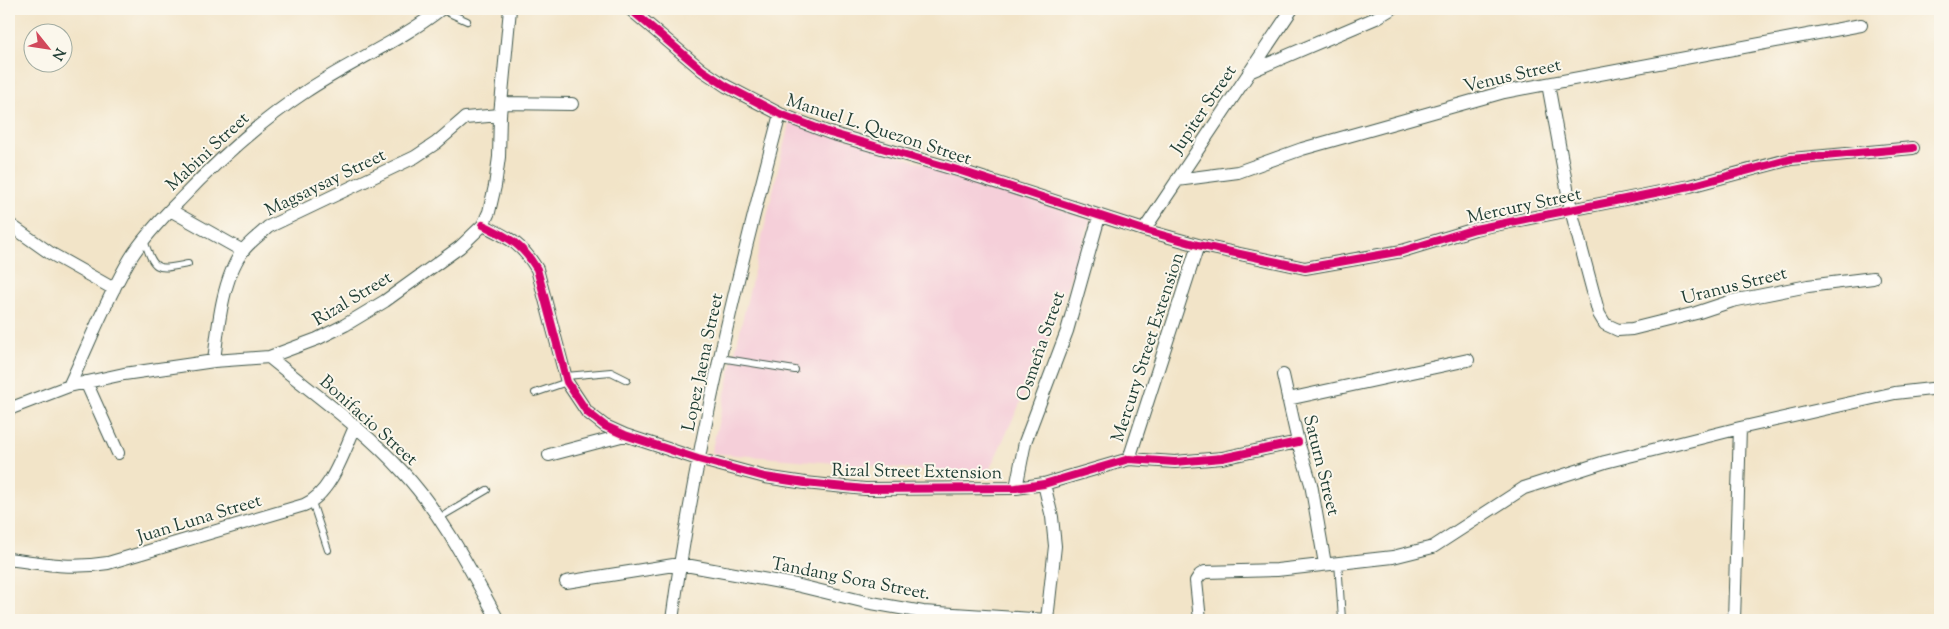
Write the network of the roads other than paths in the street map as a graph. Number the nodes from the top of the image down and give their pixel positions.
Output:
1 (440, 9) edge
2 (510, 9) edge
3 (630, 9) edge
4 (1292, 9) edge
5 (1390, 9) edge
6 (467, 21) dead end
7 (1861, 25) dead end
8 (1249, 72) junction
9 (1548, 84) junction
10 (572, 104) dead end
11 (501, 109) junction
12 (780, 114) junction
13 (1913, 148) dead end
14 (1177, 180) junction
15 (170, 210) junction
16 (1571, 210) junction
17 (1099, 217) junction
18 (9, 224) edge
19 (482, 225) junction
20 (1144, 230) junction
21 (144, 239) junction
22 (1198, 246) junction
23 (243, 251) junction
24 (188, 264) dead end
25 (1873, 278) dead end
26 (114, 289) junction
27 (269, 357) junction
28 (720, 358) junction
29 (1468, 360) dead end
30 (214, 361) junction
31 (795, 370) dead end
32 (1283, 376) dead end
33 (567, 379) junction
34 (627, 380) dead end
35 (86, 382) junction
36 (70, 386) junction
37 (1940, 388) edge
38 (535, 393) dead end
39 (1288, 399) junction
40 (9, 409) edge
41 (355, 427) junction
42 (1740, 428) junction
43 (625, 436) junction
44 (1298, 442) junction
45 (118, 453) dead end
46 (549, 455) dead end
47 (698, 459) junction
48 (1129, 459) junction
49 (1044, 484) junction
50 (1016, 488) junction
51 (486, 490) dead end
52 (312, 502) junction
53 (439, 518) junction
54 (328, 550) dead end
55 (9, 560) edge
56 (1338, 562) junction
57 (680, 564) junction
58 (1325, 564) junction
59 (566, 582) dead end
60 (923, 616) edge
61 (1342, 619) dead end
62 (498, 620) edge
63 (672, 620) edge
64 (1047, 620) edge
65 (1200, 620) edge
66 (1734, 620) edge

1 - 6 lane
1 - 15 street, Mabini Street
2 - 11 street, Rizal Street
3 - 12 street, Manuel L. Quezon Street
4 - 8 street, Jupiter Street
5 - 8 street
7 - 9 street, Venus Street
8 - 14 street, Jupiter Street
9 - 14 street, Venus Street
9 - 16 street
10 - 11 street, Magsaysay Street
11 - 19 street, Rizal Street
11 - 23 street, Magsaysay Street
12 - 17 street, Manuel L. Quezon Street
12 - 28 street, Lopez Jaena Street
13 - 16 street, Mercury Street
14 - 20 street, Jupiter Street
15 - 21 street, Mabini Street
15 - 23 street
16 - 22 street, Mercury Street
16 - 25 street, Uranus Street
17 - 20 street, Manuel L. Quezon Street
17 - 50 street, Osmeña Street
18 - 26 street
19 - 27 street, Rizal Street
19 - 33 street, Rizal Street Extension
20 - 22 street, Mercury Street
21 - 24 lane
21 - 26 street, Mabini Street
22 - 48 street, Mercury Street Extension
23 - 30 street, Magsaysay Street
26 - 36 street, Mabini Street
27 - 30 street, Rizal Street
27 - 41 street, Bonifacio Street
28 - 31 lane
28 - 47 street, Lopez Jaena Street
29 - 39 street
30 - 35 street, Rizal Street
32 - 39 street, Saturn Street
33 - 34 lane
33 - 38 lane
33 - 43 street, Rizal Street Extension
35 - 36 street, Rizal Street
35 - 45 street
36 - 40 street, Rizal Street
37 - 42 street
39 - 44 street, Saturn Street
41 - 52 street
41 - 53 street, Bonifacio Street
42 - 56 street
42 - 66 street
43 - 46 street
43 - 47 street, Rizal Street Extension
44 - 48 street, Rizal Street Extension
44 - 58 street, Saturn Street
47 - 50 street, Rizal Street Extension
47 - 57 street, Lopez Jaena Street
48 - 49 street, Rizal Street Extension
49 - 50 street, Rizal Street Extension
49 - 64 street
51 - 53 lane
52 - 54 lane
52 - 55 street, Juan Luna Street
53 - 62 street, Bonifacio Street
56 - 58 street
56 - 61 lane
57 - 59 street, Tandang Sora Street.
57 - 60 street, Tandang Sora Street.
57 - 63 street, Lopez Jaena Street
58 - 65 street
60 - 64 street, Tandang Sora Street.

